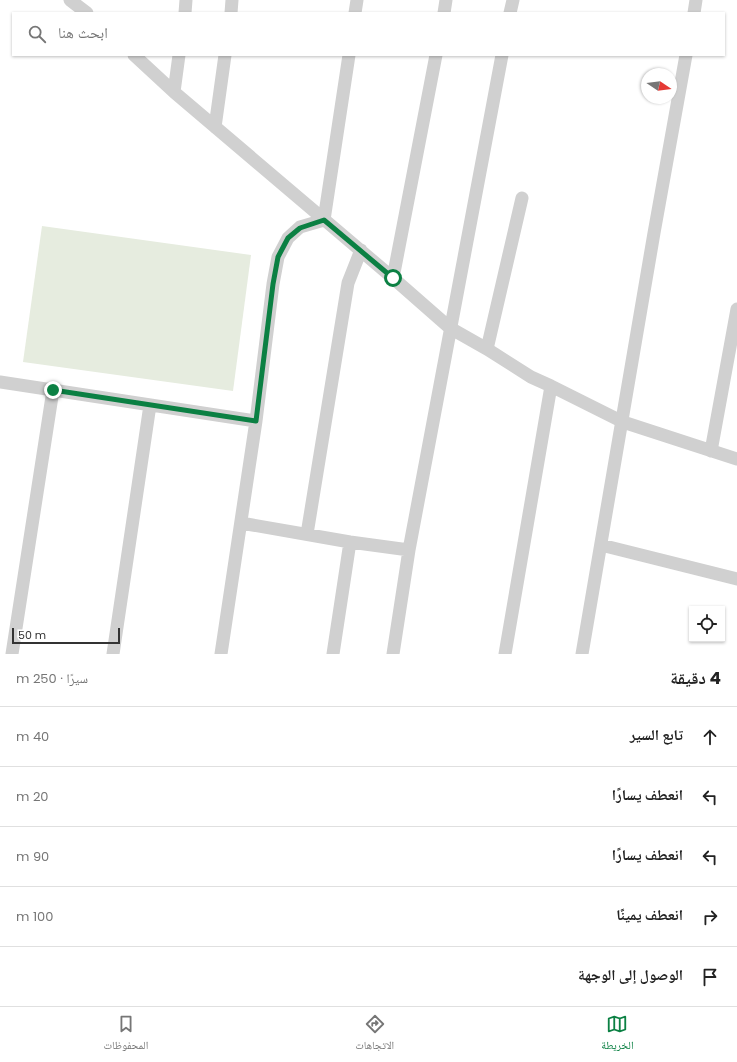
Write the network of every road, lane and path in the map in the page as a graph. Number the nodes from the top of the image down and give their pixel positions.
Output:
1 (70, 0) edge
2 (90, 0) edge
3 (186, 0) edge
4 (232, 0) edge
5 (357, 0) edge
6 (446, 0) edge
7 (512, 0) edge
8 (696, 0) edge
9 (87, 12) edge
10 (88, 12) edge
11 (184, 12) edge
12 (230, 12) edge
13 (355, 12) edge
14 (444, 12) edge
15 (510, 12) edge
16 (694, 12) edge
17 (135, 56) edge
18 (179, 56) edge
19 (225, 56) edge
20 (349, 56) edge
21 (436, 56) edge
22 (502, 56) edge
23 (686, 56) edge
24 (174, 92) junction
25 (215, 127) junction
26 (522, 198) dead end
27 (324, 220) junction
28 (361, 250) junction
29 (393, 278) junction
30 (737, 309) edge
31 (450, 328) junction
32 (487, 349) junction
33 (0, 382) edge
34 (551, 386) junction
35 (53, 390) junction
36 (150, 405) junction
37 (256, 421) junction
38 (623, 422) junction
39 (711, 451) junction
40 (737, 459) edge
41 (240, 523) junction
42 (307, 534) junction
43 (350, 542) junction
44 (601, 545) junction
45 (409, 550) junction
46 (737, 579) edge
47 (12, 654) edge
48 (113, 654) edge
49 (221, 654) edge
50 (333, 654) edge
51 (394, 654) edge
52 (505, 654) edge
53 (582, 654) edge

1 - 9 street
2 - 10 street
3 - 11 street
4 - 12 street
5 - 13 street
6 - 14 street
7 - 15 street
8 - 16 street
17 - 24 street
18 - 24 street
19 - 25 street
20 - 27 street
21 - 29 street
22 - 31 street
23 - 38 street
24 - 25 street
25 - 27 street
26 - 32 street
27 - 28 street
27 - 37 street
28 - 29 street
28 - 42 street
29 - 31 street
30 - 39 street
31 - 32 street
31 - 45 street
32 - 34 street
33 - 35 street
34 - 38 street
34 - 52 street
35 - 36 street
35 - 47 street
36 - 37 street
36 - 48 street
37 - 41 street
38 - 39 street
38 - 44 street
39 - 40 street
41 - 42 street
41 - 49 street
42 - 43 street
43 - 45 street
43 - 50 street
44 - 46 street
44 - 53 street
45 - 51 street

